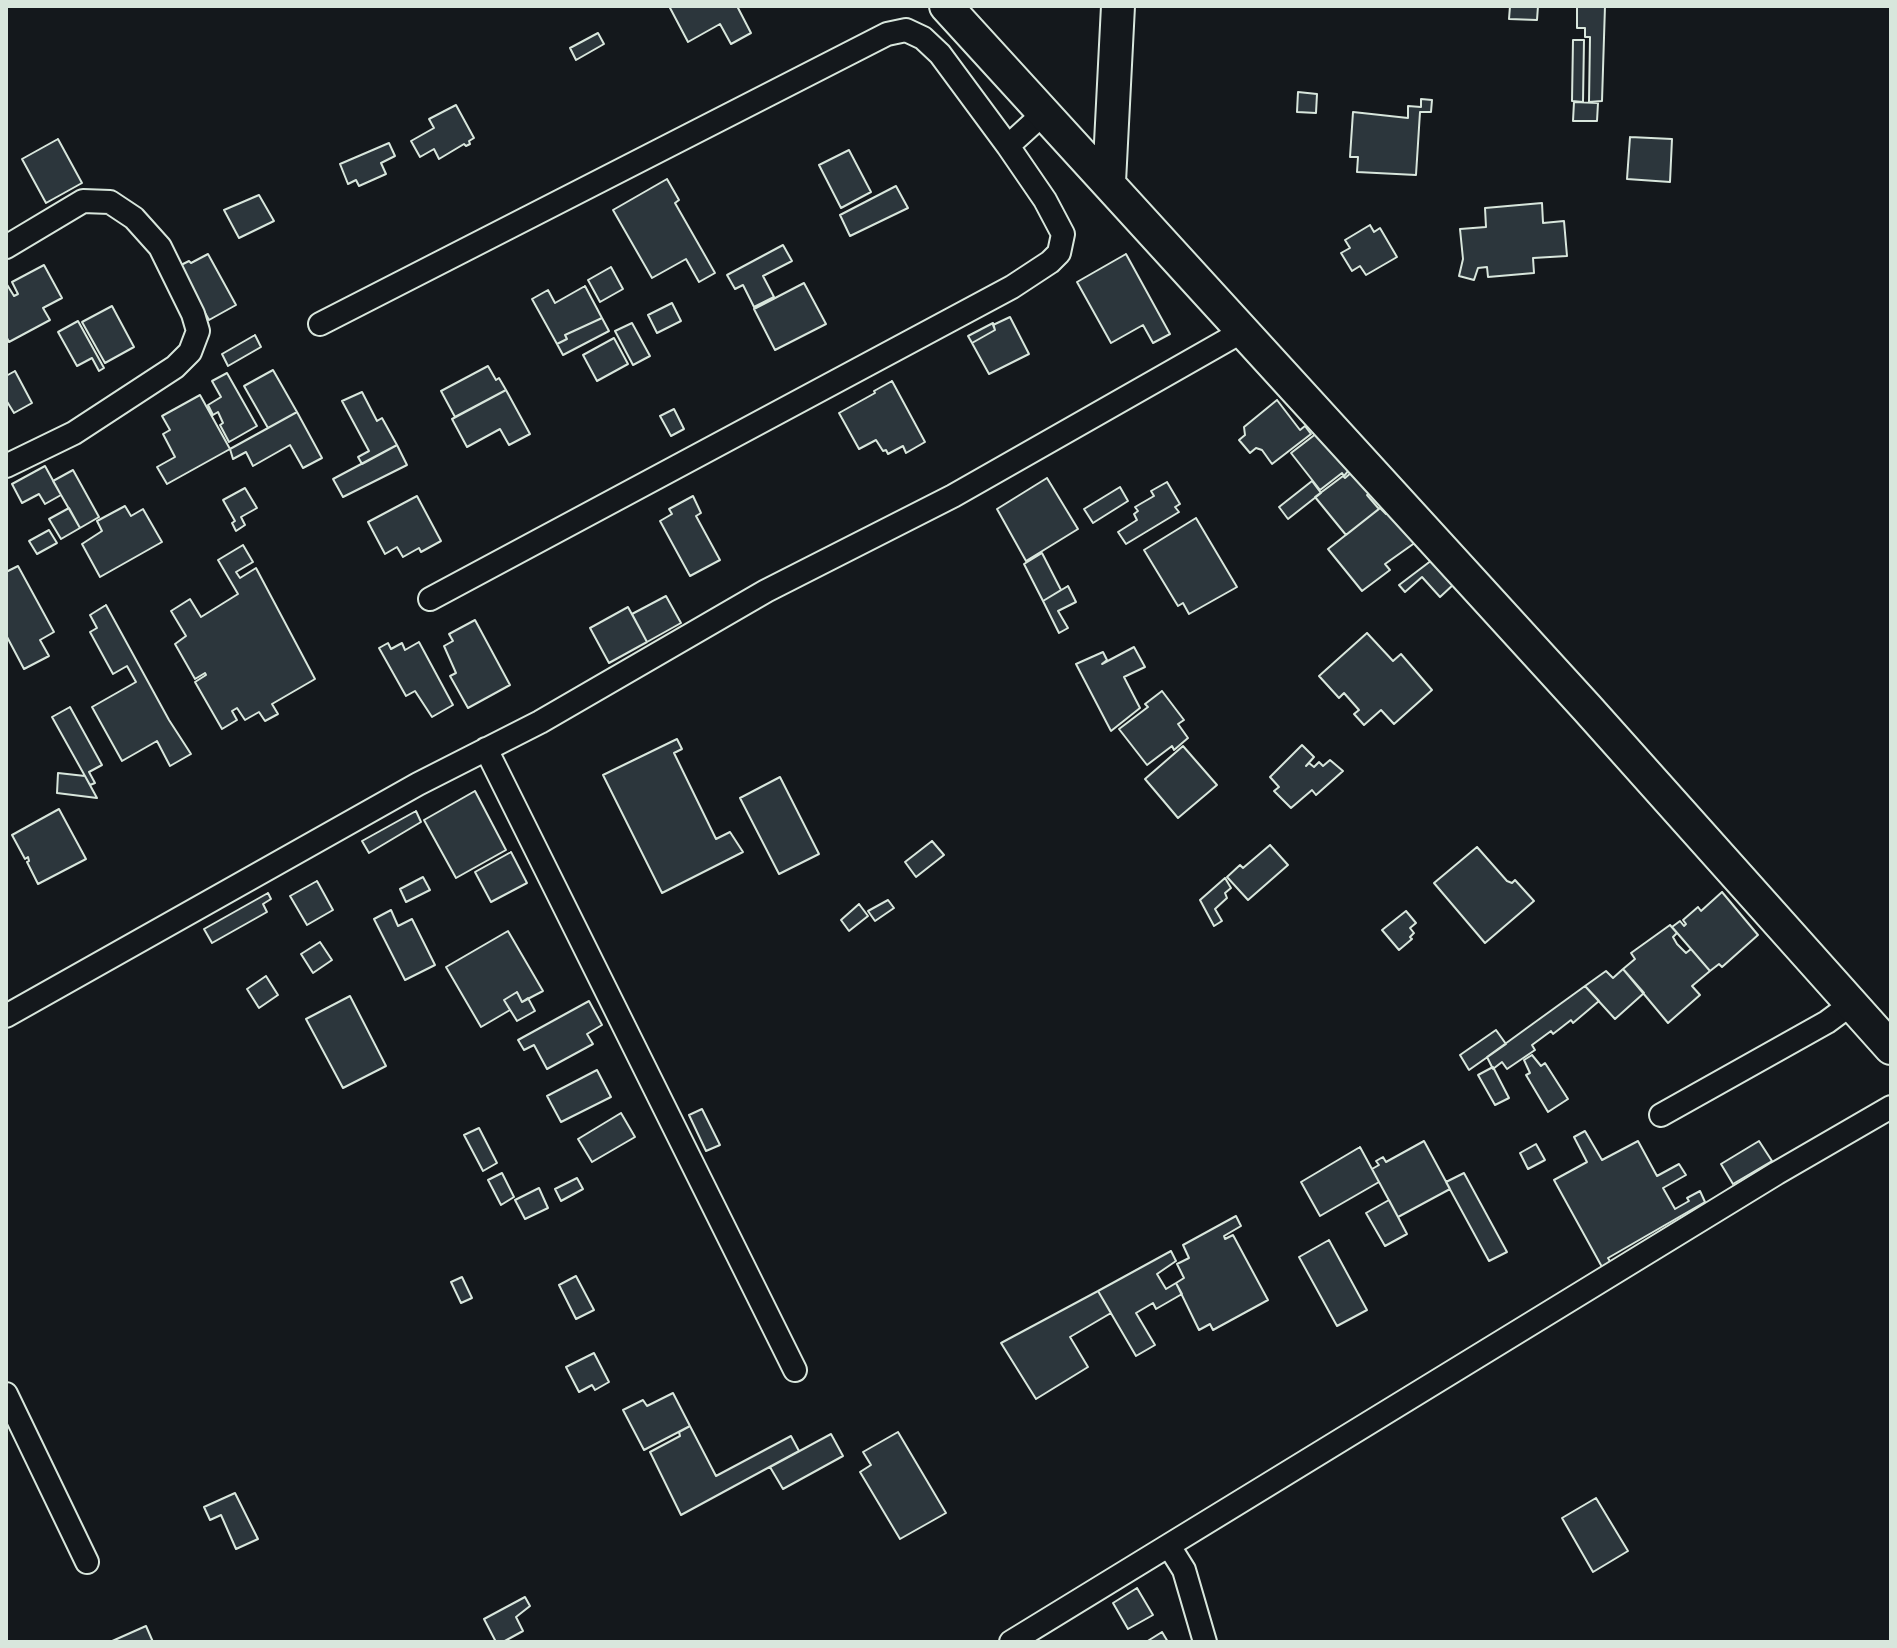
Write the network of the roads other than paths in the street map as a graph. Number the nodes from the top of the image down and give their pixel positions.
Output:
1 (946, 6) edge
2 (1118, 6) edge
3 (1043, 114) junction
4 (1008, 146) junction
5 (1109, 182) junction
6 (6, 247) edge
7 (320, 324) dead end
8 (1243, 331) junction
9 (6, 466) edge
10 (430, 599) dead end
11 (486, 749) junction
12 (1850, 1005) junction
13 (6, 1016) edge
14 (1891, 1048) edge
15 (1891, 1107) edge
16 (1661, 1115) dead end
17 (795, 1370) dead end
18 (6, 1394) edge
19 (1169, 1546) junction
20 (87, 1562) dead end
21 (1011, 1642) edge
22 (1205, 1642) edge

1 - 3 street
2 - 5 street
3 - 4 street
3 - 5 street
4 - 7 street
4 - 10 street
5 - 8 street
6 - 9 street
8 - 11 street
8 - 12 street
11 - 13 street
11 - 17 street
12 - 14 street
12 - 16 street
15 - 19 street
18 - 20 street
19 - 21 street
19 - 22 street

